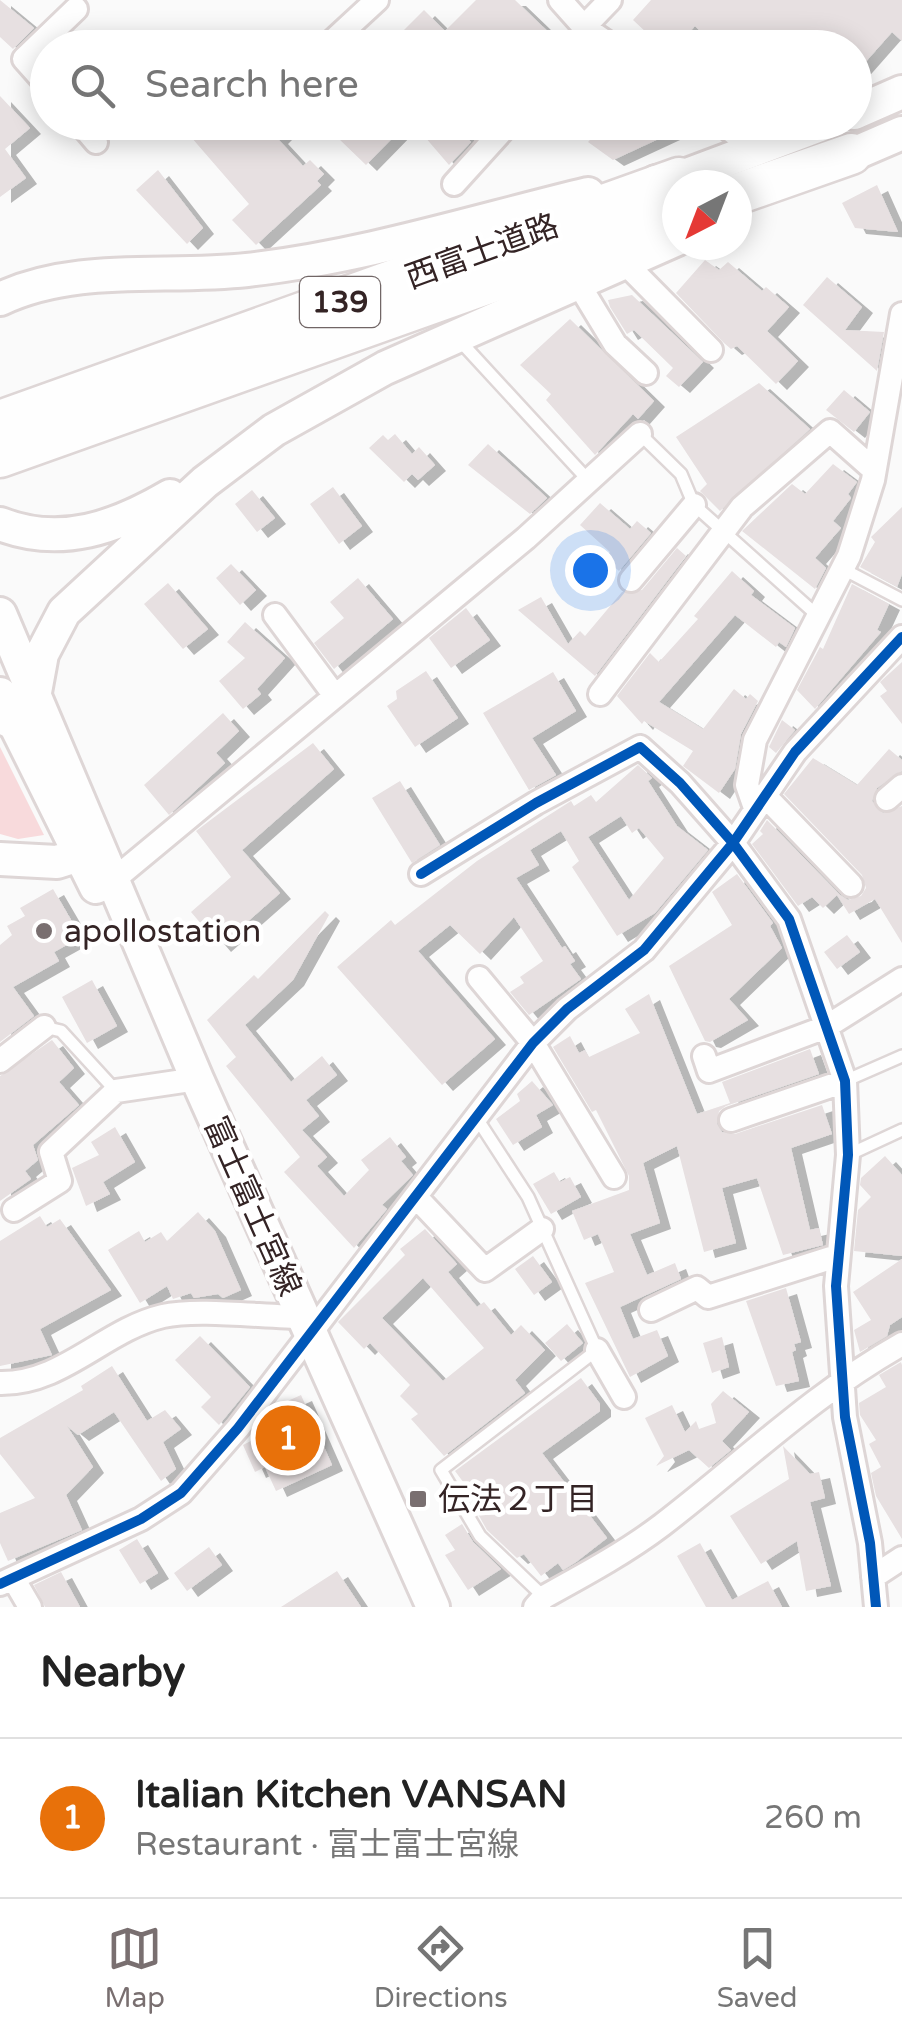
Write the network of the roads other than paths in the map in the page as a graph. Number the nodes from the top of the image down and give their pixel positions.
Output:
1 (377, 0) edge
2 (560, 0) edge
3 (610, 0) edge
4 (77, 9) edge
5 (55, 30) edge
6 (344, 30) edge
7 (582, 30) edge
8 (589, 30) edge
9 (902, 92) edge
10 (872, 104) edge
11 (902, 134) edge
12 (872, 136) edge
13 (494, 140) edge
14 (742, 140) edge
15 (826, 140) edge
16 (836, 140) edge
17 (837, 140) edge
18 (755, 150) junction
19 (722, 170) edge
20 (454, 184) dead end
21 (752, 186) edge
22 (662, 196) edge
23 (752, 200) edge
24 (662, 202) edge
25 (662, 203) edge
26 (662, 246) edge
27 (624, 262) junction
28 (0, 276) edge
29 (55, 279) junction
30 (578, 283) junction
31 (0, 300) edge
32 (902, 314) edge
33 (456, 337) junction
34 (711, 350) dead end
35 (646, 373) dead end
36 (0, 421) edge
37 (640, 434) joint
38 (0, 457) edge
39 (234, 458) junction
40 (874, 470) junction
41 (589, 481) junction
42 (694, 505) junction
43 (0, 524) edge
44 (723, 532) junction
45 (842, 569) junction
46 (631, 580) dead end
47 (902, 600) edge
48 (0, 614) edge
49 (274, 614) dead end
50 (818, 616) junction
51 (902, 637) edge
52 (600, 694) dead end
53 (335, 696) junction
54 (11, 704) edge
55 (759, 801) junction
56 (734, 843) junction
57 (90, 852) junction
58 (0, 858) edge
59 (421, 874) dead end
60 (852, 885) dead end
61 (106, 886) junction
62 (479, 978) dead end
63 (902, 979) edge
64 (826, 1027) junction
65 (44, 1028) joint
66 (533, 1043) junction
67 (704, 1056) dead end
68 (902, 1056) edge
69 (0, 1061) edge
70 (197, 1079) junction
71 (845, 1082) junction
72 (116, 1091) junction
73 (476, 1117) junction
74 (731, 1120) dead end
75 (902, 1130) edge
76 (848, 1154) junction
77 (614, 1177) dead end
78 (416, 1197) junction
79 (14, 1210) dead end
80 (542, 1229) junction
81 (837, 1256) junction
82 (651, 1310) dead end
83 (306, 1326) junction
84 (902, 1344) edge
85 (598, 1350) junction
86 (844, 1376) junction
87 (0, 1384) edge
88 (624, 1397) dead end
89 (902, 1558) edge
90 (5, 1576) edge
91 (873, 1577) junction
92 (539, 1602) edge
93 (30, 1607) edge
94 (433, 1607) edge
95 (876, 1607) edge

1 - 6 street
2 - 7 street
3 - 8 street
4 - 5 street
9 - 10 main road
11 - 12 main road
13 - 20 street
14 - 18 street
15 - 18 main road
16 - 21 highway
17 - 23 main road
18 - 19 main road
22 - 29 main road
24 - 36 highway, 西富士道路 / 139
25 - 38 highway, 西富士道路 / 139
26 - 27 main road
27 - 30 main road
27 - 34 street
28 - 29 main road
29 - 31 main road
30 - 33 main road
30 - 35 street
32 - 40 street
33 - 39 main road
33 - 41 lane
37 - 41 street
37 - 42 lane
39 - 43 main road
39 - 54 main road
40 - 44 street
40 - 45 street
41 - 53 street
42 - 44 lane
42 - 46 street
44 - 50 lane
44 - 52 street
45 - 47 lane
45 - 50 street
48 - 54 main road, 富士富士宮線
49 - 53 street
50 - 55 street
51 - 55 street
53 - 61 street
54 - 57 main road, 富士富士宮線
55 - 56 street
55 - 60 street
56 - 59 street
56 - 64 street
56 - 66 street
57 - 58 main road
57 - 61 main road, 富士富士宮線
61 - 70 main road, 富士富士宮線
62 - 66 street
63 - 64 street
64 - 67 street
64 - 71 street
65 - 69 street
65 - 72 lane
66 - 73 street
66 - 77 street
68 - 71 lane
70 - 72 street
70 - 83 main road, 富士富士宮線
71 - 74 street
71 - 76 street
72 - 79 street
73 - 78 street
73 - 80 lane
75 - 76 lane
76 - 81 street
78 - 80 street
78 - 83 street
80 - 85 lane
81 - 82 street
81 - 86 street
83 - 87 street
83 - 90 street
83 - 94 main road, 富士富士宮線
84 - 86 street
85 - 88 street
85 - 92 lane
86 - 91 street
86 - 92 street
89 - 91 street
90 - 93 street
91 - 95 street

